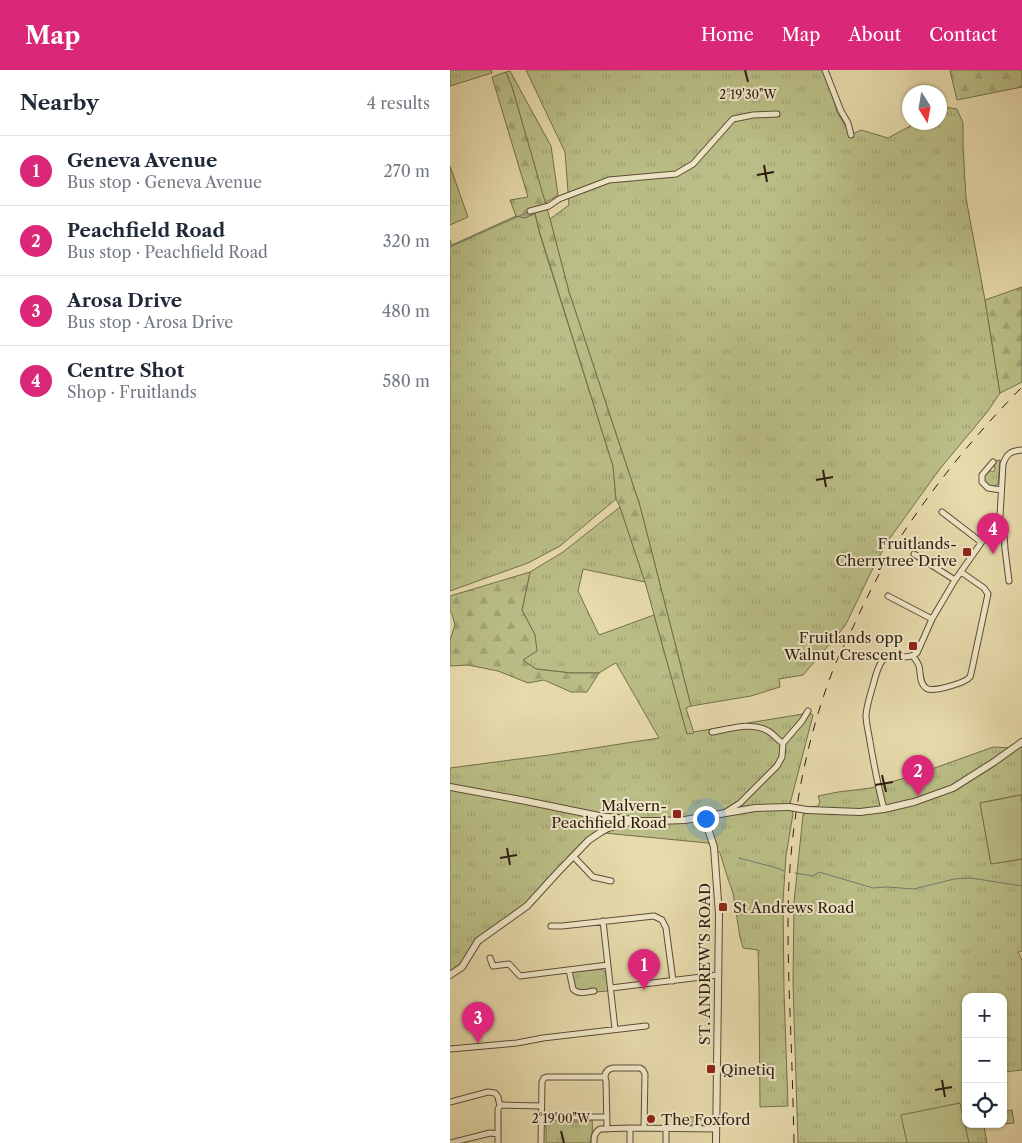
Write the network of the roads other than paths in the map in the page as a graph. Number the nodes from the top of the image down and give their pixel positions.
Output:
1 (825, 70) edge
2 (777, 114) dead end
3 (851, 135) dead end
4 (530, 211) dead end
5 (1022, 450) edge
6 (992, 465) dead end
7 (1001, 490) junction
8 (942, 512) dead end
9 (996, 522) junction
10 (982, 542) junction
11 (914, 554) dead end
12 (961, 572) junction
13 (956, 580) junction
14 (1009, 581) dead end
15 (888, 596) dead end
16 (932, 619) junction
17 (913, 656) junction
18 (808, 710) dead end
19 (712, 732) dead end
20 (1022, 742) edge
21 (783, 743) junction
22 (450, 787) edge
23 (884, 809) junction
24 (726, 812) junction
25 (704, 816) junction
26 (642, 821) junction
27 (573, 856) junction
28 (611, 881) dead end
29 (603, 921) junction
30 (551, 926) dead end
31 (490, 958) dead end
32 (608, 965) junction
33 (569, 970) junction
34 (450, 975) edge
35 (718, 975) junction
36 (673, 980) junction
37 (611, 988) junction
38 (594, 991) dead end
39 (646, 1026) dead end
40 (615, 1029) junction
41 (450, 1049) edge
42 (605, 1077) junction
43 (450, 1102) edge
44 (500, 1106) junction
45 (541, 1106) junction
46 (542, 1117) junction
47 (606, 1117) junction
48 (630, 1128) junction
49 (644, 1128) junction
50 (666, 1128) junction
51 (607, 1129) junction
52 (716, 1129) junction
53 (498, 1134) junction
54 (450, 1143) edge
55 (498, 1143) edge
56 (541, 1143) edge
57 (594, 1143) edge
58 (630, 1143) edge
59 (666, 1143) edge
60 (716, 1143) edge

1 - 3 street
2 - 4 street
5 - 7 street
6 - 7 street
7 - 9 street
8 - 10 street
9 - 10 street
9 - 14 street
10 - 12 street
11 - 13 street
12 - 13 street
12 - 17 street
13 - 16 street
15 - 16 street
16 - 17 street
17 - 23 street
18 - 21 street
19 - 21 street
20 - 23 street
21 - 24 street
22 - 26 street
23 - 24 street, bridge
24 - 25 street
25 - 26 street
25 - 35 street, ST. ANDREW'S ROAD
26 - 27 street
27 - 28 street
27 - 34 street
29 - 30 street
29 - 32 street
29 - 36 street
31 - 33 street
32 - 33 street
32 - 37 street
33 - 38 street
35 - 36 street
35 - 52 street, ST. ANDREW'S ROAD
36 - 37 street
37 - 40 street
39 - 40 street
40 - 41 street
42 - 45 street
42 - 47 street
42 - 49 street
43 - 44 street
44 - 45 street
44 - 53 street
45 - 46 street
46 - 47 street
46 - 56 street
47 - 51 street
48 - 49 street
48 - 51 street
48 - 58 street
49 - 50 street
50 - 52 street
50 - 59 street
51 - 57 street
52 - 60 street, ST. ANDREW'S ROAD
53 - 54 street
53 - 55 street

